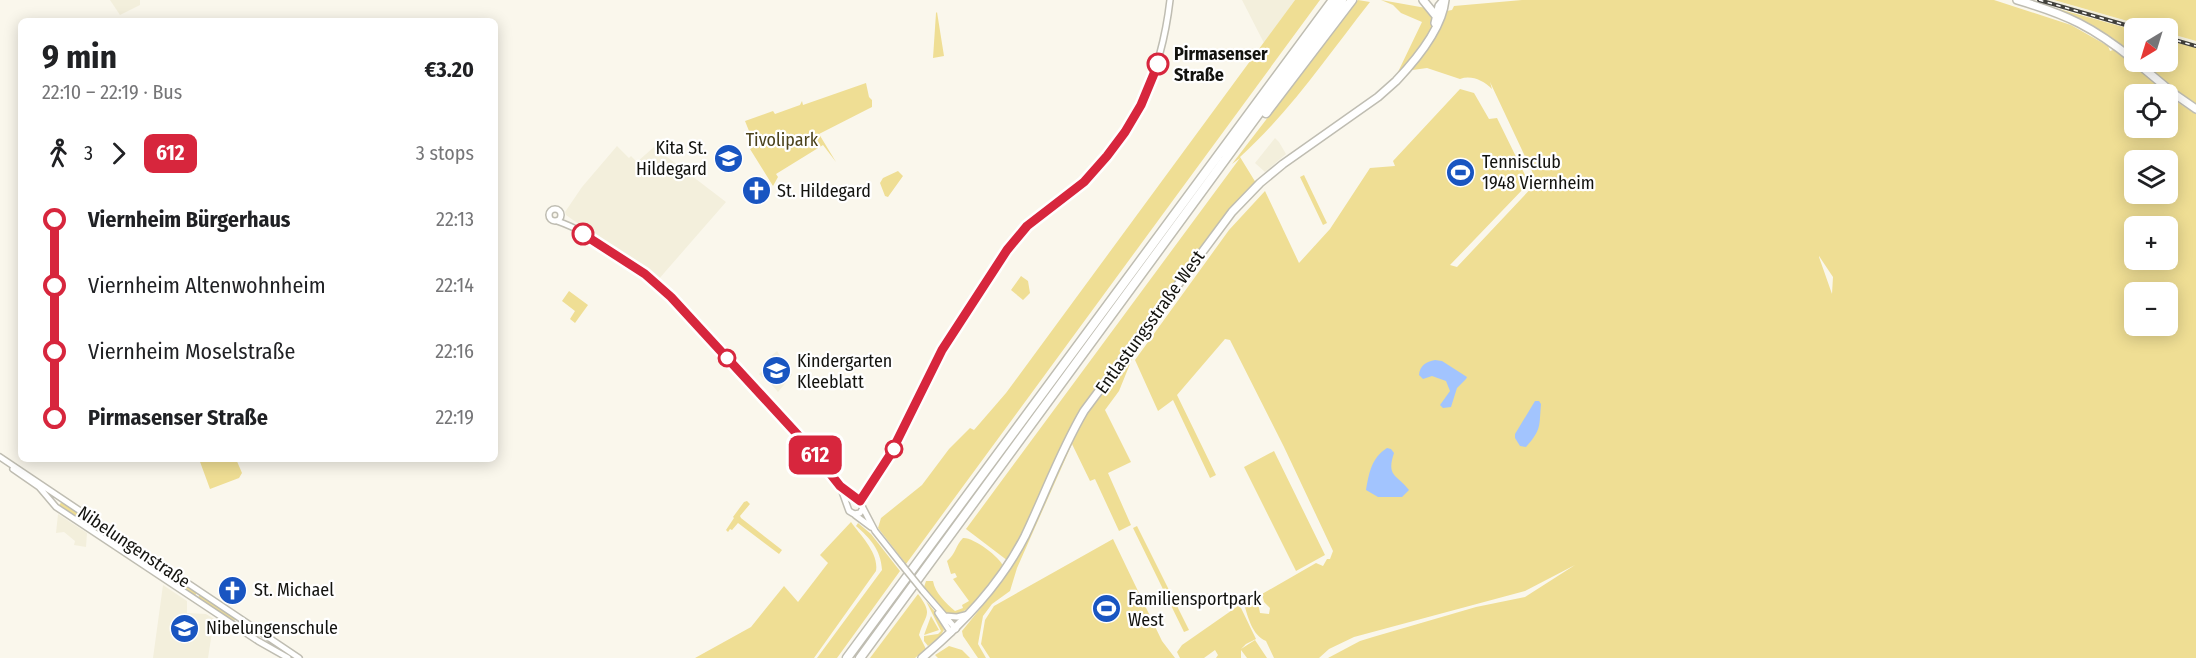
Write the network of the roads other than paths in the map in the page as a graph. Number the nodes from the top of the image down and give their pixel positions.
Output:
1 (1170, 0) edge
2 (1327, 0) edge
3 (1333, 0) edge
4 (1342, 0) edge
5 (1352, 0) edge
6 (1424, 0) edge
7 (1444, 0) edge
8 (2017, 0) edge
9 (1436, 16) junction
10 (1433, 31) junction
11 (1299, 44) junction
12 (2124, 52) edge
13 (2148, 72) edge
14 (2196, 109) edge
15 (1236, 147) junction
16 (559, 218) dead end
17 (0, 459) edge
18 (840, 486) junction
19 (858, 500) junction
20 (848, 506) junction
21 (863, 508) junction
22 (855, 515) junction
23 (875, 531) junction
24 (935, 607) junction
25 (971, 614) junction
26 (945, 616) junction
27 (954, 631) junction
28 (927, 654) edge
29 (288, 658) edge
30 (299, 658) edge
31 (847, 658) edge
32 (860, 658) edge

1 - 19 street
2 - 11 highway
3 - 11 highway
4 - 15 highway
5 - 15 highway
6 - 9 main road
7 - 9 main road, Entlastungsstraße West
7 - 10 main road, Entlastungsstraße West
8 - 12 main road
9 - 10 main road, Entlastungsstraße West
10 - 25 main road, Entlastungsstraße West
11 - 31 highway
13 - 14 main road
15 - 32 highway
16 - 18 street
17 - 29 street
17 - 30 street, Nibelungenstraße
18 - 19 street
18 - 20 street
19 - 20 street
19 - 21 street
20 - 22 street
21 - 22 street
21 - 23 street
22 - 23 street
23 - 24 street, bridge
24 - 26 street
24 - 27 street
25 - 26 street
25 - 27 main road, Entlastungsstraße West
26 - 27 street
27 - 28 main road, Entlastungsstraße West

